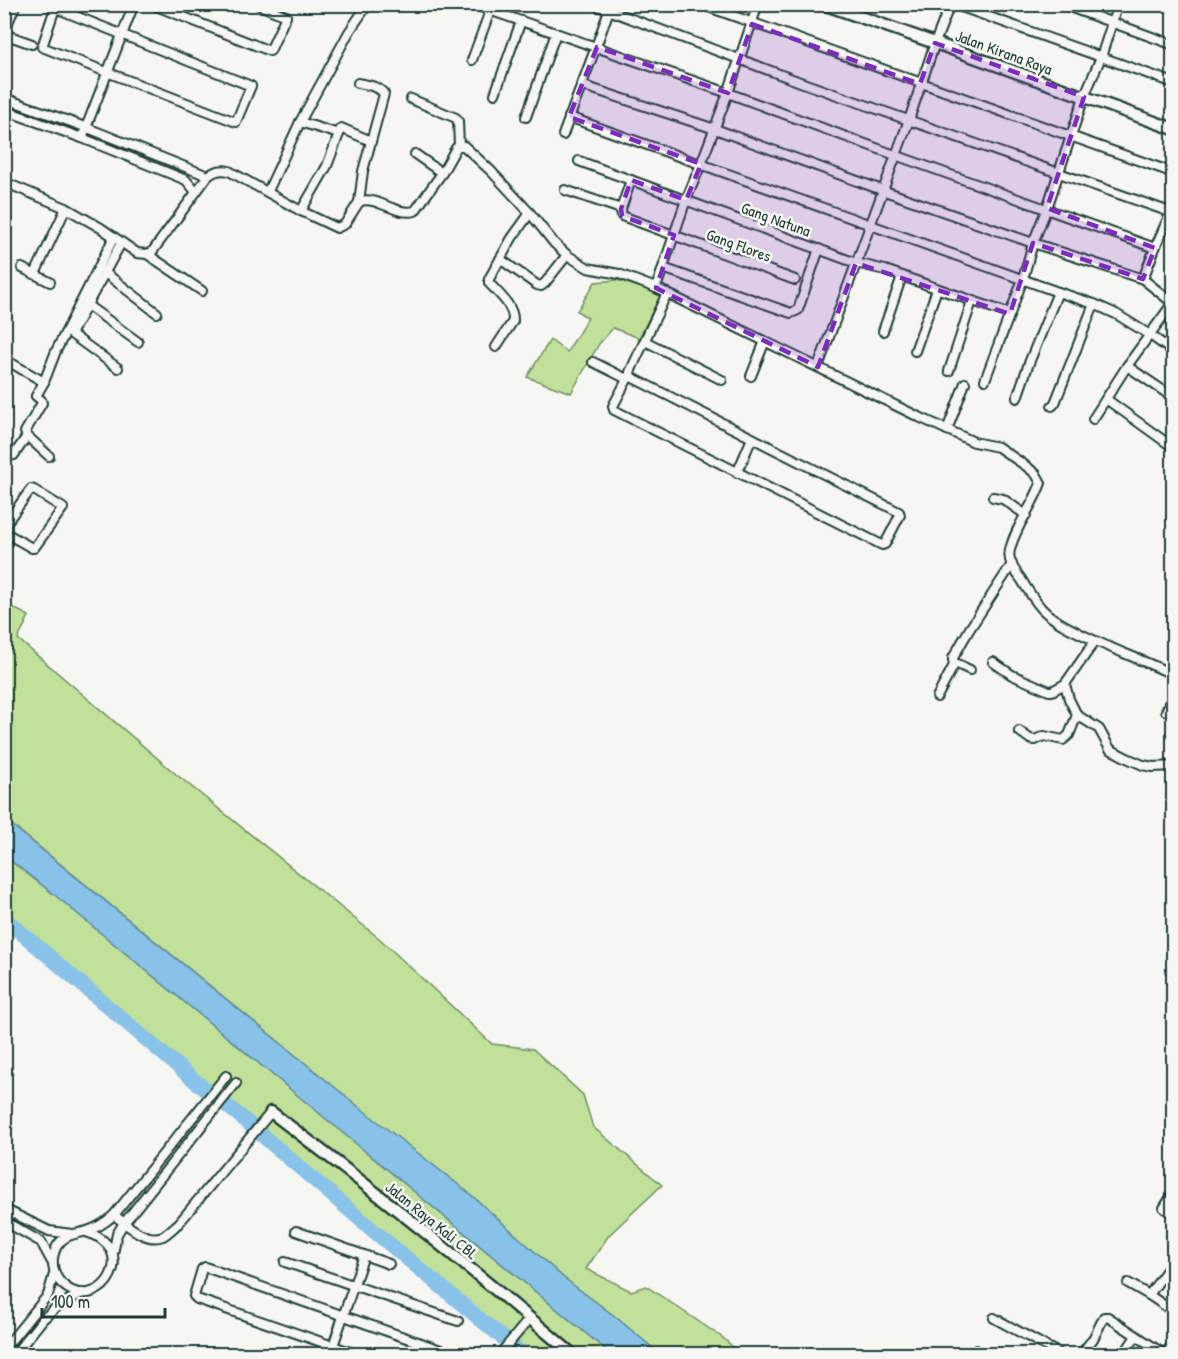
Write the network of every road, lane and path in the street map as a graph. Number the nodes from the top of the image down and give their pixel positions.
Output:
1 (16, 4) edge
2 (134, 4) edge
3 (151, 4) edge
4 (257, 4) edge
5 (368, 4) edge
6 (472, 4) edge
7 (592, 4) edge
8 (700, 4) edge
9 (758, 4) edge
10 (823, 4) edge
11 (952, 4) edge
12 (1061, 4) edge
13 (1118, 4) edge
14 (610, 7) edge
15 (490, 10) junction
16 (521, 21) junction
17 (1113, 23) junction
18 (752, 24) junction
19 (4, 33) edge
20 (556, 33) junction
21 (122, 34) junction
22 (935, 43) junction
23 (32, 44) dead end
24 (1173, 45) edge
25 (597, 47) junction
26 (1101, 57) junction
27 (739, 58) junction
28 (472, 60) dead end
29 (106, 73) junction
30 (358, 83) dead end
31 (1173, 83) edge
32 (920, 84) junction
33 (581, 85) junction
34 (728, 93) junction
35 (495, 94) dead end
36 (1084, 97) junction
37 (7, 99) edge
38 (411, 99) dead end
39 (5, 110) edge
40 (526, 117) dead end
41 (569, 117) junction
42 (909, 120) junction
43 (300, 122) junction
44 (85, 127) junction
45 (715, 129) junction
46 (1173, 129) edge
47 (339, 134) junction
48 (563, 135) dead end
49 (81, 138) junction
50 (1071, 138) junction
51 (371, 141) junction
52 (459, 146) junction
53 (415, 154) dead end
54 (895, 155) junction
55 (579, 161) dead end
56 (701, 164) junction
57 (1059, 172) junction
58 (442, 173) junction
59 (1173, 174) edge
60 (208, 176) junction
61 (631, 180) junction
62 (4, 182) edge
63 (566, 190) dead end
64 (882, 190) junction
65 (268, 191) junction
66 (196, 192) junction
67 (686, 200) junction
68 (359, 202) junction
69 (66, 208) junction
70 (1047, 208) junction
71 (1172, 208) edge
72 (621, 209) junction
73 (301, 211) junction
74 (530, 213) junction
75 (870, 225) junction
76 (674, 235) junction
77 (117, 240) junction
78 (1033, 243) junction
79 (1155, 248) junction
80 (819, 249) junction
81 (147, 254) junction
82 (567, 255) junction
83 (500, 259) junction
84 (856, 262) junction
85 (22, 268) dead end
86 (663, 268) junction
87 (104, 272) junction
88 (34, 274) junction
89 (902, 276) junction
90 (1023, 279) junction
91 (1143, 279) junction
92 (795, 280) dead end
93 (50, 282) dead end
94 (656, 288) junction
95 (937, 288) junction
96 (202, 291) dead end
97 (1058, 292) junction
98 (667, 293) junction
99 (972, 301) junction
100 (1094, 304) junction
101 (1173, 304) edge
102 (87, 305) junction
103 (158, 313) dead end
104 (1010, 314) junction
105 (883, 331) dead end
106 (1150, 335) junction
107 (645, 341) junction
108 (765, 341) junction
109 (138, 342) dead end
110 (496, 347) dead end
111 (915, 351) dead end
112 (1173, 351) edge
113 (4, 359) edge
114 (593, 362) dead end
115 (1127, 366) junction
116 (818, 367) junction
117 (118, 368) dead end
118 (949, 371) dead end
119 (628, 376) junction
120 (751, 376) dead end
121 (722, 380) dead end
122 (985, 380) dead end
123 (44, 382) junction
124 (965, 383) dead end
125 (1017, 398) dead end
126 (1173, 398) edge
127 (1106, 399) junction
128 (1053, 406) dead end
129 (1093, 419) dead end
130 (947, 430) junction
131 (27, 436) junction
132 (752, 438) junction
133 (1173, 448) edge
134 (4, 453) edge
135 (48, 456) dead end
136 (737, 472) junction
137 (993, 497) dead end
138 (1026, 515) junction
139 (4, 526) edge
140 (4, 532) edge
141 (1011, 564) junction
142 (1095, 641) junction
143 (993, 662) dead end
144 (955, 663) junction
145 (970, 670) dead end
146 (1173, 675) edge
147 (1065, 684) junction
148 (1173, 695) edge
149 (937, 697) dead end
150 (1166, 711) dead end
151 (1077, 716) junction
152 (1019, 731) dead end
153 (1173, 766) edge
154 (226, 1076) dead end
155 (236, 1083) dead end
156 (272, 1112) joint
157 (1173, 1192) edge
158 (4, 1209) edge
159 (1173, 1214) edge
160 (114, 1215) junction
161 (4, 1221) edge
162 (124, 1223) junction
163 (296, 1231) dead end
164 (86, 1232) junction
165 (72, 1234) junction
166 (113, 1254) junction
167 (364, 1255) junction
168 (1173, 1261) edge
169 (52, 1262) junction
170 (285, 1262) dead end
171 (389, 1264) dead end
172 (54, 1274) junction
173 (1128, 1283) dead end
174 (354, 1286) junction
175 (82, 1293) junction
176 (1149, 1295) junction
177 (1173, 1312) edge
178 (343, 1317) junction
179 (530, 1318) junction
180 (994, 1318) dead end
181 (458, 1321) dead end
182 (1136, 1336) junction
183 (1173, 1342) edge
184 (333, 1346) junction
185 (4, 1350) edge
186 (976, 1350) dead end
187 (10, 1354) edge
188 (15, 1354) edge
189 (356, 1354) edge
190 (452, 1354) edge
191 (500, 1354) edge
192 (572, 1354) edge
193 (985, 1354) edge
194 (1060, 1354) edge
195 (1081, 1354) edge
196 (1124, 1354) edge
197 (1165, 1354) edge

1 - 19 street
2 - 21 street
3 - 4 street
5 - 43 street
6 - 15 street
7 - 14 street
8 - 18 street
9 - 18 street
10 - 22 main road, Jalan Kirana Raya
11 - 22 street
11 - 26 street
12 - 17 street
13 - 17 street
14 - 25 street
14 - 27 street
15 - 16 street
15 - 28 street
16 - 20 street
16 - 35 street
17 - 24 street
17 - 26 street
18 - 27 street
18 - 32 street
19 - 23 street
20 - 25 street
20 - 40 street
21 - 29 street
21 - 29 street
21 - 29 street
22 - 32 street
22 - 36 main road, Jalan Kirana Raya
25 - 33 street
25 - 34 street
26 - 31 street
26 - 36 street
27 - 34 street
27 - 42 street
29 - 44 street
30 - 51 street
32 - 42 street
32 - 50 street
33 - 41 street
33 - 45 street
34 - 45 street
34 - 54 street
36 - 46 main road, Jalan Kirana Raya
36 - 50 street
37 - 39 street
37 - 44 street
38 - 52 street
39 - 49 street
41 - 48 street
41 - 56 street
42 - 54 street
42 - 57 street
43 - 47 street
43 - 65 street
44 - 49 street
44 - 60 street
45 - 56 street
45 - 64 street
47 - 51 street
47 - 73 street
49 - 66 street
50 - 57 street
50 - 59 street
51 - 68 street
52 - 58 street
52 - 74 street
53 - 58 street
54 - 64 street
54 - 70 street
55 - 61 street, Gang Natuna
56 - 67 street
56 - 75 street
57 - 70 street
57 - 71 street
58 - 68 street
60 - 65 street
60 - 66 street
61 - 67 street, Gang Natuna
61 - 72 street
62 - 69 street
63 - 72 street
64 - 75 street
64 - 78 street
65 - 73 street
66 - 81 street
67 - 76 street
67 - 80 street, Gang Natuna
68 - 73 street
69 - 77 street
69 - 88 street
70 - 78 street
70 - 79 street
71 - 79 street
72 - 76 street, Gang Flores
74 - 82 street
74 - 83 street
75 - 84 street
75 - 90 street
76 - 86 street
76 - 92 street, Gang Flores
77 - 81 street
77 - 87 street
77 - 123 street
78 - 90 street
78 - 91 street
79 - 91 street
80 - 84 street, Gang Natuna
80 - 86 street
81 - 96 street
82 - 83 street
82 - 94 street
83 - 110 street
84 - 89 street, Gang Natuna
84 - 116 street
85 - 88 street
86 - 94 street
87 - 102 street
87 - 103 street
88 - 93 street
89 - 95 street, Gang Natuna
89 - 105 street
90 - 97 street
90 - 104 street
91 - 101 street
94 - 98 street
95 - 99 street, Gang Natuna
95 - 111 street
97 - 100 street
97 - 125 street
98 - 107 street
98 - 108 street
99 - 104 street, Gang Natuna
99 - 118 street
100 - 106 street
100 - 128 street
101 - 106 street
102 - 109 street
102 - 117 street
104 - 122 street
106 - 112 street
106 - 115 street
107 - 119 street
107 - 121 street
108 - 116 street
108 - 120 street
113 - 123 street
114 - 119 street
115 - 126 street
115 - 127 street
116 - 130 street
119 - 132 street
119 - 136 street
123 - 131 street
124 - 130 street
127 - 129 street
127 - 133 street
130 - 138 street
131 - 134 street
131 - 135 street
132 - 136 street
132 - 136 street
137 - 138 street
138 - 141 street
139 - 140 street
141 - 142 street
141 - 144 street
142 - 146 street
142 - 147 street
143 - 147 street
144 - 145 street
144 - 149 street
147 - 151 street
148 - 150 street
151 - 152 street
151 - 153 street
154 - 160 street
155 - 162 street
156 - 162 street
156 - 179 main road, Jalan Raya Kali CBL
157 - 159 street
158 - 165 street
160 - 162 street
160 - 164 street
161 - 169 street
162 - 166 street
163 - 167 street
164 - 165 street
164 - 166 street
165 - 169 street
166 - 175 street
167 - 171 street
167 - 174 street
168 - 176 street
169 - 172 street
170 - 174 street
172 - 175 street
172 - 185 street
173 - 176 street
174 - 178 street
174 - 181 street
175 - 188 street
176 - 177 street
178 - 184 street
178 - 184 street
178 - 190 street
179 - 191 street
179 - 192 main road, Jalan Raya Kali CBL
180 - 194 street
182 - 195 street
182 - 196 street
182 - 197 street
183 - 197 street
184 - 189 street
185 - 187 street
186 - 193 street

